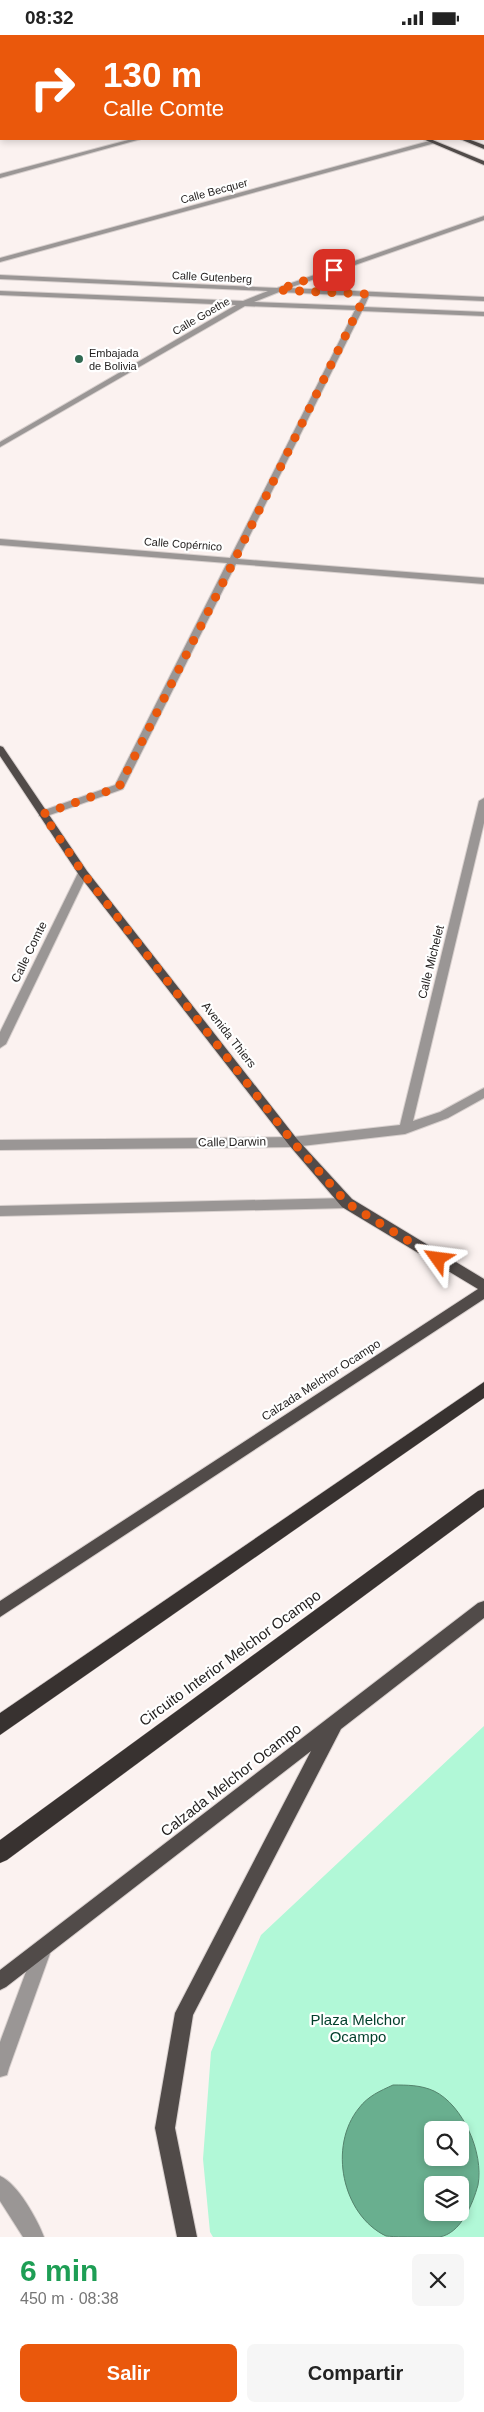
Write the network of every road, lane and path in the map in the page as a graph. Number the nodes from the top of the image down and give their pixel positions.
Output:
1 (134, 140) edge
2 (430, 140) edge
3 (466, 140) edge
4 (484, 147) edge
5 (484, 163) edge
6 (0, 176) edge
7 (484, 218) edge
8 (0, 260) edge
9 (0, 277) edge
10 (278, 290) junction
11 (0, 293) edge
12 (366, 294) junction
13 (484, 299) edge
14 (245, 303) junction
15 (357, 309) junction
16 (484, 314) edge
17 (0, 445) edge
18 (0, 542) edge
19 (235, 559) junction
20 (484, 581) edge
21 (0, 749) edge
22 (484, 801) edge
23 (43, 814) junction
24 (83, 873) junction
25 (0, 1044) edge
26 (484, 1092) edge
27 (405, 1129) junction
28 (293, 1142) junction
29 (0, 1145) edge
30 (347, 1203) junction
31 (0, 1211) edge
32 (484, 1286) edge
33 (484, 1292) edge
34 (484, 1389) edge
35 (484, 1497) edge
36 (484, 1607) edge
37 (0, 1610) edge
38 (336, 1722) junction
39 (0, 1725) edge
40 (0, 1853) edge
41 (43, 1948) junction
42 (0, 1981) edge
43 (0, 2068) edge
44 (0, 2186) edge
45 (34, 2237) edge
46 (187, 2237) edge

1 - 6 street
2 - 5 main road
2 - 8 street, Calle Becquer
3 - 4 main road
7 - 10 street, Calle Goethe
9 - 10 street, Calle Gutenberg
10 - 12 street, Calle Gutenberg
10 - 14 street, Calle Goethe
11 - 14 street, Calle Gutenberg
12 - 13 street, Calle Gutenberg
12 - 15 street
14 - 15 street, Calle Gutenberg
14 - 17 street, Calle Goethe
15 - 16 street, Calle Gutenberg
15 - 19 street
18 - 19 street, Calle Copérnico
19 - 20 street, Calle Copérnico
19 - 23 street
21 - 23 main road, Avenida Thiers
22 - 27 street, Calle Michelet
23 - 24 main road, Avenida Thiers
24 - 25 street, Calle Comte
24 - 28 main road, Avenida Thiers
26 - 27 street, Calle Darwin
27 - 28 street, Calle Darwin
28 - 29 street, Calle Darwin
28 - 30 main road, Avenida Thiers
30 - 31 street
30 - 32 main road, Avenida Thiers
33 - 37 main road, Calzada Melchor Ocampo
34 - 39 highway
35 - 40 highway, Circuito Interior Melchor Ocampo
36 - 38 main road, Calzada Melchor Ocampo
38 - 41 main road, Calzada Melchor Ocampo
38 - 46 main road
41 - 42 main road, Calzada Melchor Ocampo
41 - 43 street
44 - 45 street

